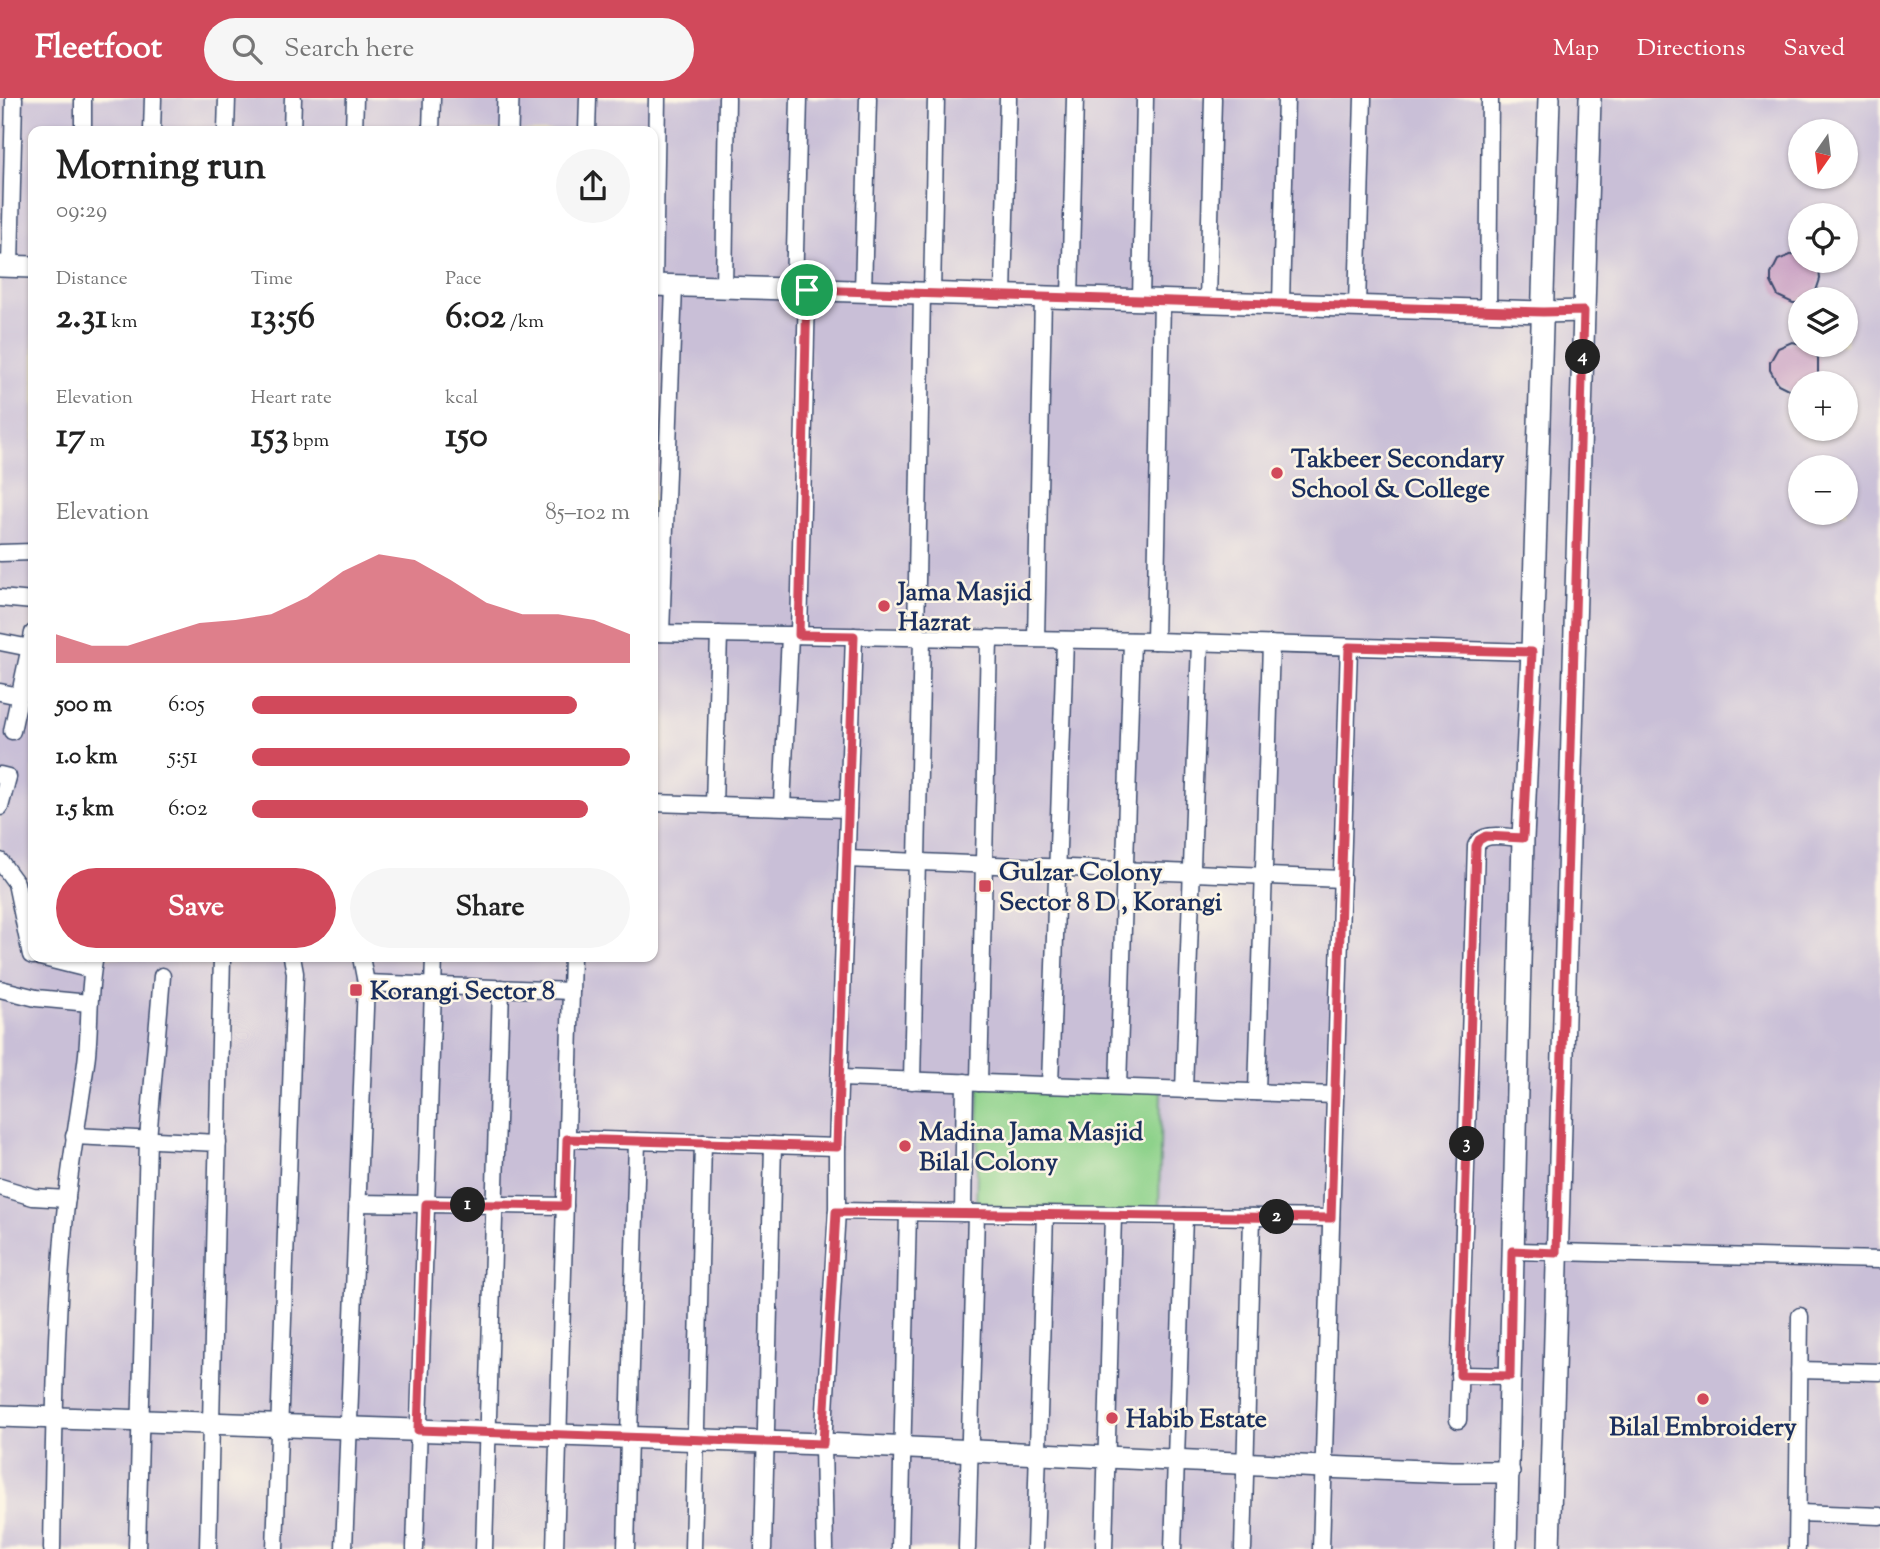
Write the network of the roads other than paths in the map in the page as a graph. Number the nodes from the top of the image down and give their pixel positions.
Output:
1 (14, 98) edge
2 (83, 98) edge
3 (153, 98) edge
4 (227, 98) edge
5 (293, 98) edge
6 (355, 98) edge
7 (432, 98) edge
8 (508, 98) edge
9 (588, 98) edge
10 (657, 98) edge
11 (727, 98) edge
12 (799, 98) edge
13 (868, 98) edge
14 (936, 98) edge
15 (1008, 98) edge
16 (1075, 98) edge
17 (1145, 98) edge
18 (1213, 98) edge
19 (1286, 98) edge
20 (1363, 98) edge
21 (1490, 98) edge
22 (1549, 98) edge
23 (1590, 98) edge
24 (83, 126) edge
25 (152, 126) edge
26 (226, 126) edge
27 (292, 126) edge
28 (354, 126) edge
29 (431, 126) edge
30 (506, 126) edge
31 (587, 126) edge
32 (657, 126) edge
33 (658, 161) edge
34 (5, 266) edge
35 (28, 267) edge
36 (660, 286) edge
37 (724, 288) junction
38 (801, 290) junction
39 (863, 292) junction
40 (927, 294) junction
41 (1003, 296) junction
42 (1043, 297) junction
43 (1070, 298) junction
44 (1141, 300) junction
45 (1162, 300) junction
46 (1208, 302) junction
47 (1281, 304) junction
48 (1357, 306) junction
49 (1488, 310) junction
50 (1584, 311) junction
51 (1543, 312) junction
52 (658, 517) edge
53 (28, 552) edge
54 (0, 553) edge
55 (0, 598) edge
56 (28, 601) edge
57 (658, 633) edge
58 (719, 634) junction
59 (794, 635) junction
60 (854, 636) junction
61 (919, 637) junction
62 (989, 638) junction
63 (1036, 639) junction
64 (28, 640) edge
65 (1066, 640) junction
66 (1132, 641) junction
67 (1154, 641) junction
68 (0, 642) edge
69 (1200, 643) junction
70 (1271, 644) junction
71 (1349, 647) junction
72 (1532, 652) junction
73 (28, 657) edge
74 (0, 692) edge
75 (19, 696) junction
76 (12, 731) dead end
77 (0, 775) edge
78 (658, 803) edge
79 (714, 805) junction
80 (782, 806) junction
81 (0, 807) edge
82 (848, 808) junction
83 (1517, 838) junction
84 (846, 859) junction
85 (0, 861) edge
86 (917, 862) junction
87 (984, 865) junction
88 (1057, 868) junction
89 (1125, 870) junction
90 (1192, 873) junction
91 (1263, 876) junction
92 (1342, 879) junction
93 (28, 941) edge
94 (222, 962) edge
95 (293, 962) edge
96 (362, 962) edge
97 (434, 962) edge
98 (572, 962) edge
99 (94, 963) edge
100 (162, 976) dead end
101 (366, 982) junction
102 (433, 985) junction
103 (502, 988) junction
104 (0, 989) edge
105 (571, 991) junction
106 (89, 1003) junction
107 (839, 1078) junction
108 (912, 1081) junction
109 (972, 1083) junction
110 (1050, 1085) junction
111 (1118, 1087) junction
112 (1184, 1090) junction
113 (1256, 1092) junction
114 (1335, 1095) junction
115 (74, 1136) junction
116 (148, 1139) junction
117 (567, 1139) junction
118 (637, 1141) junction
119 (218, 1143) junction
120 (703, 1143) junction
121 (773, 1145) junction
122 (837, 1147) junction
123 (0, 1187) edge
124 (67, 1199) junction
125 (357, 1203) junction
126 (426, 1204) junction
127 (495, 1205) junction
128 (565, 1206) junction
129 (836, 1212) junction
130 (908, 1212) junction
131 (970, 1213) junction
132 (1045, 1214) junction
133 (1113, 1215) junction
134 (1184, 1216) junction
135 (1252, 1217) junction
136 (1331, 1218) junction
137 (1512, 1251) junction
138 (1556, 1253) junction
139 (1880, 1260) edge
140 (1800, 1317) dead end
141 (1799, 1370) junction
142 (1880, 1372) edge
143 (1483, 1375) junction
144 (0, 1416) edge
145 (54, 1418) junction
146 (139, 1420) junction
147 (1458, 1420) dead end
148 (211, 1423) junction
149 (278, 1425) junction
150 (348, 1427) junction
151 (418, 1430) junction
152 (488, 1432) junction
153 (559, 1435) junction
154 (630, 1437) junction
155 (696, 1439) junction
156 (766, 1441) junction
157 (823, 1444) junction
158 (904, 1447) junction
159 (969, 1450) junction
160 (1038, 1454) junction
161 (1108, 1457) junction
162 (1175, 1460) junction
163 (1245, 1463) junction
164 (1323, 1467) junction
165 (1509, 1472) junction
166 (1798, 1513) junction
167 (1880, 1517) edge
168 (52, 1549) edge
169 (137, 1549) edge
170 (208, 1549) edge
171 (275, 1549) edge
172 (344, 1549) edge
173 (415, 1549) edge
174 (484, 1549) edge
175 (555, 1549) edge
176 (626, 1549) edge
177 (693, 1549) edge
178 (763, 1549) edge
179 (825, 1549) edge
180 (901, 1549) edge
181 (967, 1549) edge
182 (1035, 1549) edge
183 (1104, 1549) edge
184 (1173, 1549) edge
185 (1243, 1549) edge
186 (1321, 1549) edge
187 (1506, 1549) edge
188 (1549, 1549) edge
189 (1797, 1549) edge

1 - 34 street
2 - 24 street
3 - 25 street
4 - 26 street
5 - 27 street
6 - 28 street
7 - 29 street
8 - 30 street
9 - 31 street
10 - 32 street
11 - 37 street
12 - 38 street
13 - 39 street
14 - 40 street
15 - 41 street
16 - 43 street
17 - 44 street
18 - 46 street
19 - 47 street
20 - 48 street
21 - 49 street
22 - 51 street
23 - 50 street
33 - 36 street
34 - 35 street
36 - 37 street
36 - 52 street
37 - 38 street
38 - 39 street
38 - 59 street
39 - 40 street
40 - 41 street
40 - 61 street
41 - 42 street
42 - 43 street
42 - 63 street
43 - 44 street
44 - 45 street
45 - 46 street
45 - 67 street
46 - 47 street
47 - 48 street
48 - 49 street
49 - 51 street
50 - 51 street
50 - 138 street
51 - 72 street
53 - 54 street
55 - 56 street
57 - 58 street
58 - 59 street
58 - 79 street
59 - 60 street
59 - 80 street
60 - 61 street
60 - 82 street
61 - 62 street
61 - 86 street
62 - 63 street
62 - 87 street
63 - 65 street
64 - 68 street
65 - 66 street
65 - 88 street
66 - 67 street
66 - 89 street
67 - 69 street
69 - 70 street
69 - 90 street
70 - 71 street
70 - 91 street
71 - 72 street
71 - 92 street
72 - 83 street
73 - 75 street
74 - 75 street
75 - 76 street
77 - 81 street
78 - 79 street
79 - 80 street
80 - 82 street
82 - 84 street
83 - 137 street
83 - 143 street
84 - 86 street
84 - 107 street
85 - 93 street
86 - 87 street
86 - 108 street
87 - 88 street
87 - 109 street
88 - 89 street
88 - 110 street
89 - 90 street
89 - 111 street
90 - 91 street
90 - 112 street
91 - 92 street
91 - 113 street
92 - 114 street
94 - 119 street
95 - 149 street
96 - 101 street
97 - 102 street
98 - 105 street
99 - 106 street
100 - 116 street
101 - 102 street
101 - 125 street
102 - 103 street
102 - 126 street
103 - 105 street
103 - 127 street
104 - 106 street
105 - 117 street
106 - 115 street
107 - 108 street
107 - 122 street
108 - 109 street
109 - 110 street
109 - 131 street
110 - 111 street
111 - 112 street
112 - 113 street
113 - 114 street
114 - 136 street
115 - 116 street
115 - 124 street
116 - 119 street
116 - 146 street
117 - 118 street
117 - 128 street
118 - 120 street
118 - 154 street
119 - 148 street
120 - 121 street
120 - 155 street
121 - 122 street
121 - 156 street
122 - 129 street
123 - 124 street
124 - 145 street
125 - 126 street
125 - 150 street
126 - 127 street
126 - 151 street
127 - 128 street
127 - 152 street
128 - 153 street
129 - 130 street
129 - 157 street
130 - 131 street
130 - 158 street
131 - 132 street
131 - 159 street
132 - 133 street
132 - 160 street
133 - 134 street
133 - 161 street
134 - 135 street
134 - 162 street
135 - 136 street
135 - 163 street
136 - 164 street
137 - 138 street
137 - 143 street
138 - 139 street
138 - 188 street
140 - 141 street
141 - 142 street
141 - 166 street
143 - 147 street
143 - 165 street
144 - 145 street
145 - 146 street
145 - 168 street
146 - 148 street
146 - 169 street
148 - 149 street
148 - 170 street
149 - 150 street
149 - 171 street
150 - 151 street
150 - 172 street
151 - 152 street
151 - 173 street
152 - 153 street
152 - 174 street
153 - 154 street
153 - 175 street
154 - 155 street
154 - 176 street
155 - 156 street
155 - 177 street
156 - 157 street
156 - 178 street
157 - 158 street
157 - 179 street
158 - 159 street
158 - 180 street
159 - 160 street
159 - 181 street
160 - 161 street
160 - 182 street
161 - 162 street
161 - 183 street
162 - 163 street
162 - 184 street
163 - 164 street
163 - 185 street
164 - 165 street
164 - 186 street
165 - 187 street
166 - 167 street
166 - 189 street

